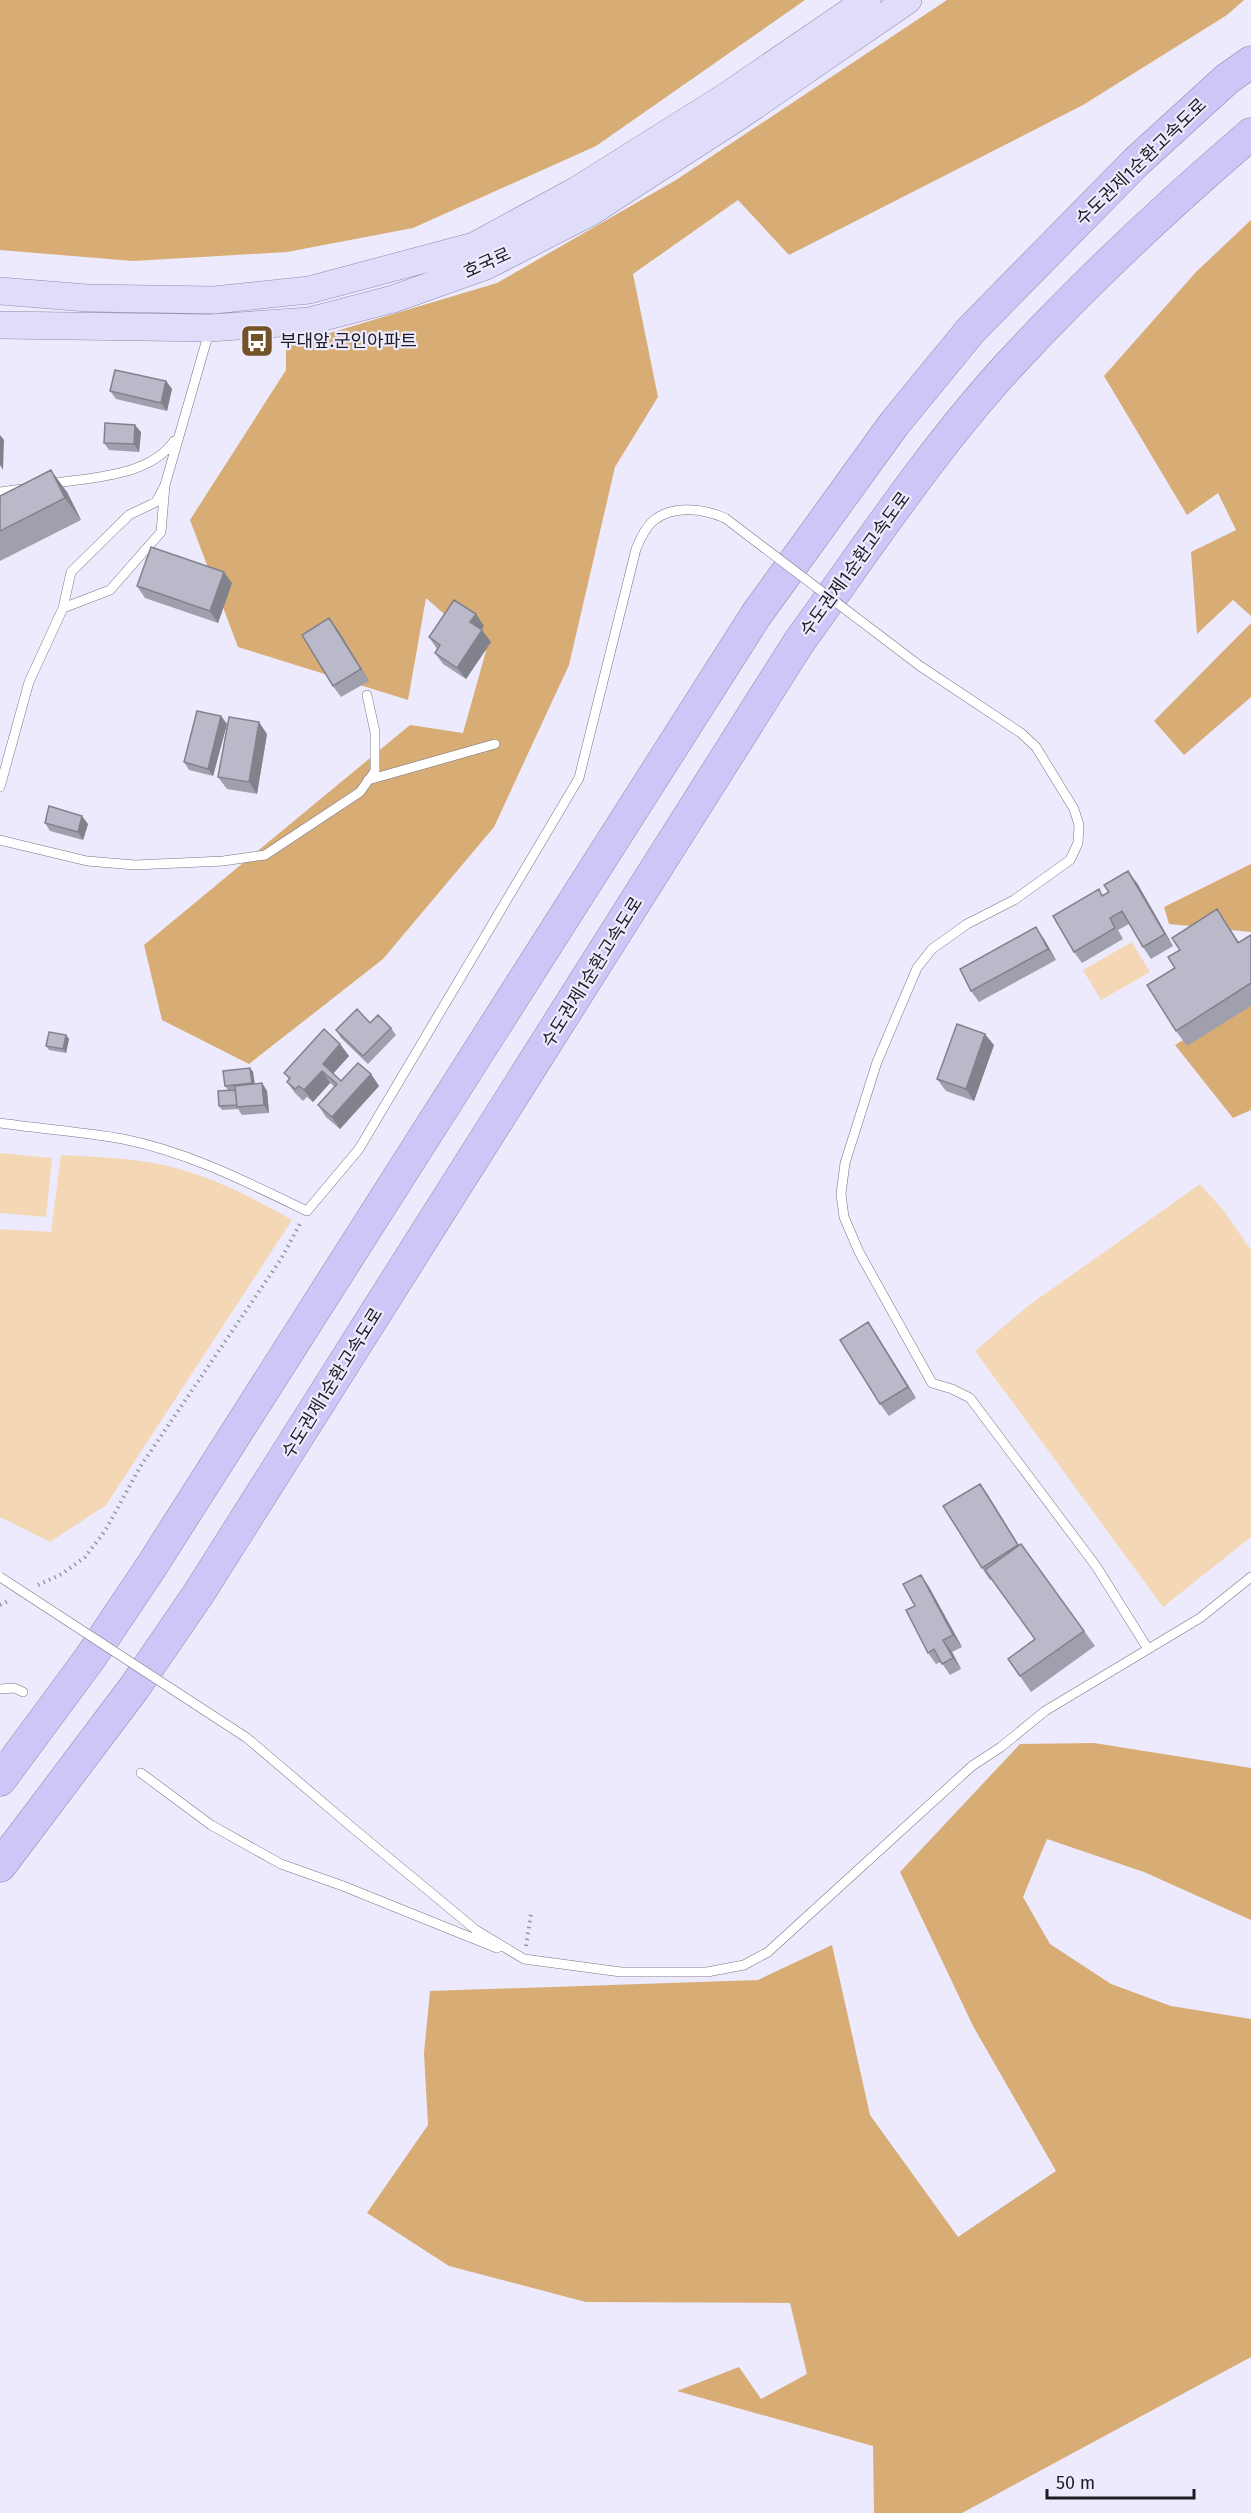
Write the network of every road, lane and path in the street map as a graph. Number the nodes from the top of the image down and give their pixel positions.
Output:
1 (867, 0) edge
2 (908, 0) edge
3 (1251, 62) edge
4 (1251, 134) edge
5 (0, 291) edge
6 (212, 314) junction
7 (0, 325) edge
8 (179, 434) junction
9 (165, 485) junction
10 (40, 486) edge
11 (29, 488) edge
12 (0, 492) edge
13 (63, 608) junction
14 (367, 695) dead end
15 (495, 744) dead end
16 (368, 780) junction
17 (0, 787) edge
18 (0, 840) edge
19 (0, 1123) edge
20 (307, 1211) junction
21 (0, 1577) edge
22 (1251, 1577) edge
23 (29, 1590) dead end
24 (20, 1595) dead end
25 (0, 1605) edge
26 (1148, 1649) junction
27 (0, 1689) edge
28 (23, 1692) dead end
29 (141, 1773) dead end
30 (0, 1780) edge
31 (0, 1866) edge
32 (531, 1914) dead end
33 (524, 1959) junction

1 - 6 main road, 호국로
2 - 6 main road, 호국로
3 - 30 highway, 수도권제1순환고속도로
4 - 31 highway, 수도권제1순환고속도로
5 - 6 main road, 호국로
6 - 7 main road, 호국로
6 - 8 lane
8 - 9 lane
8 - 10 lane
9 - 13 lane
9 - 13 lane
11 - 12 lane
13 - 17 lane
14 - 16 lane
15 - 16 lane
16 - 18 lane
19 - 20 lane
20 - 23 path
20 - 26 lane, bridge
21 - 33 lane, bridge
22 - 26 lane
24 - 25 path
26 - 33 lane
27 - 28 lane
29 - 33 lane
32 - 33 path

